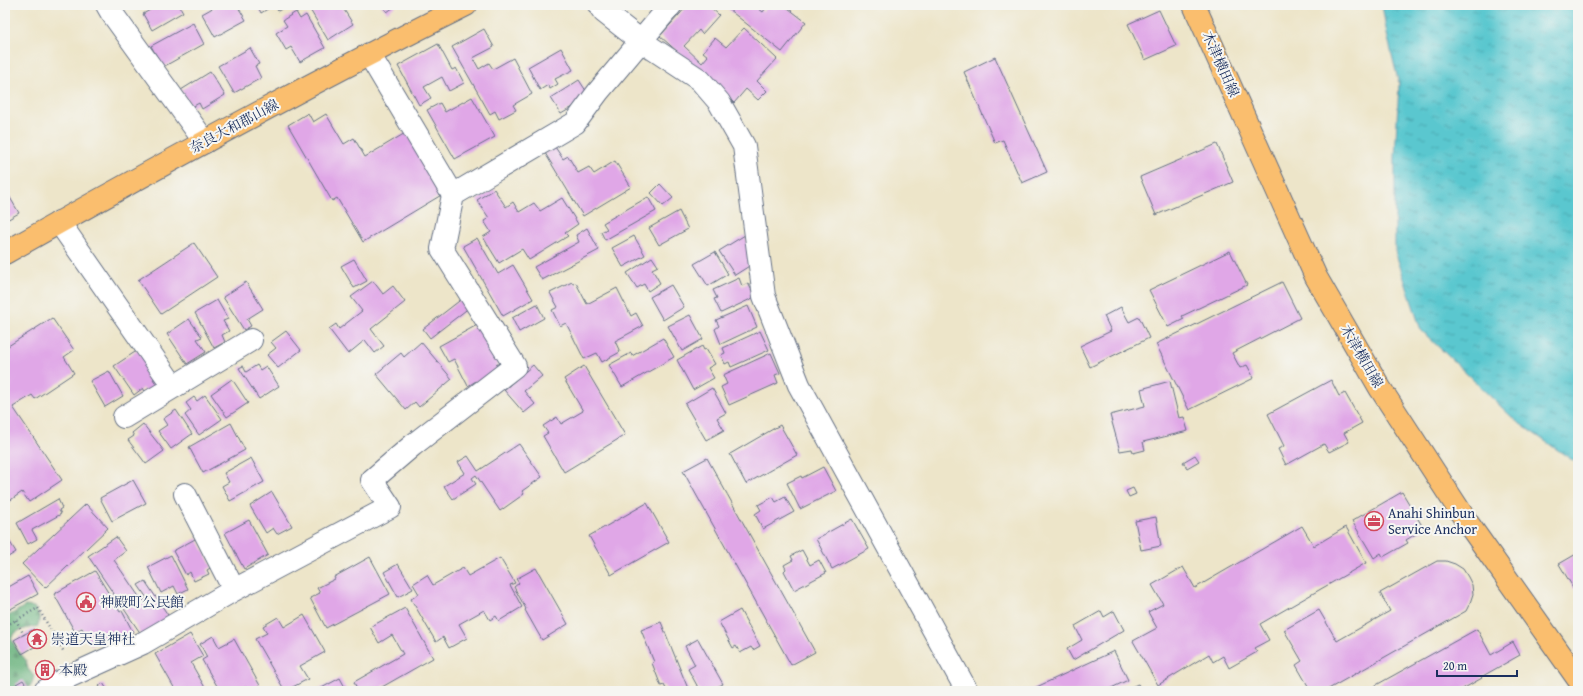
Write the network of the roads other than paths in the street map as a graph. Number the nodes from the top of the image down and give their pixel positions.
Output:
1 (466, 5) edge
2 (599, 5) edge
3 (671, 5) edge
4 (1194, 5) edge
5 (114, 7) edge
6 (641, 41) junction
7 (369, 54) junction
8 (205, 142) junction
9 (453, 195) junction
10 (59, 222) junction
11 (5, 253) edge
12 (251, 340) dead end
13 (174, 387) junction
14 (124, 417) dead end
15 (185, 494) dead end
16 (234, 590) junction
17 (1578, 679) edge
18 (45, 691) edge
19 (967, 691) edge

1 - 7 main road, 奈良大和郡山線
2 - 6 street
3 - 6 street
4 - 17 main road, 木津横田線
5 - 8 street
6 - 9 street
6 - 19 street
7 - 8 main road, 奈良大和郡山線
7 - 9 street
8 - 10 main road, 奈良大和郡山線
9 - 16 street
10 - 11 main road, 奈良大和郡山線
10 - 13 street
12 - 13 street
13 - 14 street
15 - 16 street
16 - 18 street

